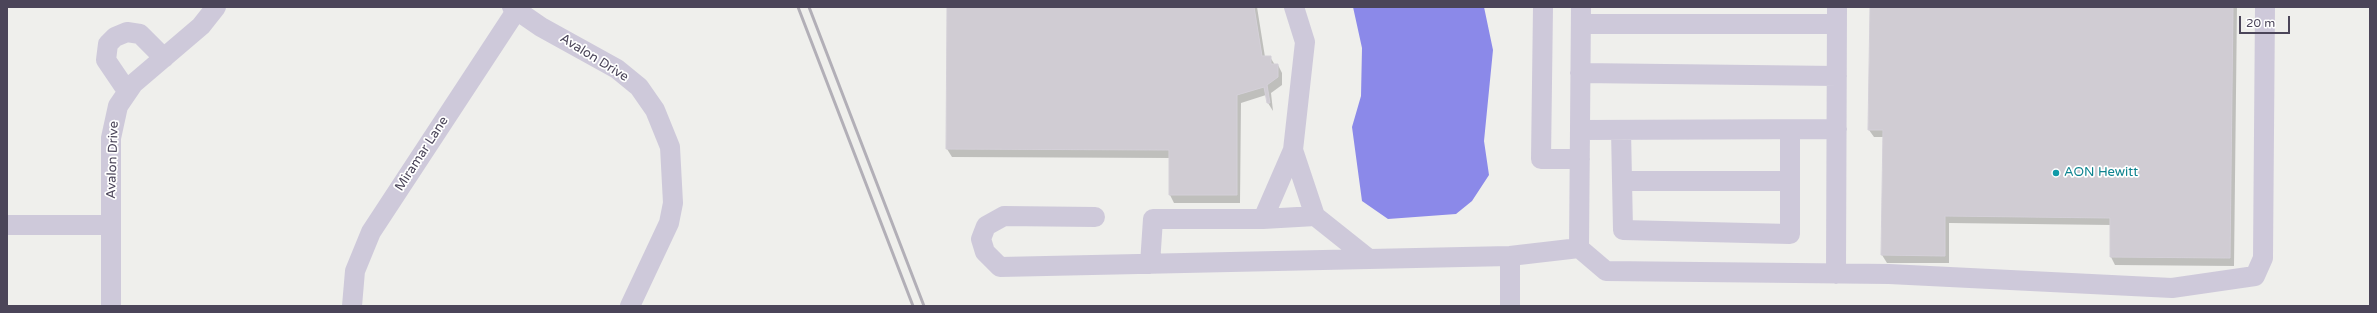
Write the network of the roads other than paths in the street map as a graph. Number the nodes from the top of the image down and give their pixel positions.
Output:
1 (216, 7) edge
2 (1294, 7) edge
3 (1543, 7) edge
4 (2265, 7) edge
5 (514, 9) edge
6 (1581, 15) edge
7 (1837, 15) edge
8 (164, 58) junction
9 (1580, 74) junction
10 (1837, 76) junction
11 (127, 90) junction
12 (1837, 129) junction
13 (1580, 130) junction
14 (1621, 130) junction
15 (1790, 130) junction
16 (1294, 150) junction
17 (1580, 159) junction
18 (1622, 181) junction
19 (1790, 181) junction
20 (1315, 216) junction
21 (1095, 217) dead end
22 (1263, 219) junction
23 (7, 225) edge
24 (111, 225) junction
25 (1579, 248) junction
26 (1510, 256) junction
27 (1369, 259) junction
28 (1150, 264) junction
29 (1836, 274) junction
30 (111, 306) edge
31 (352, 306) edge
32 (630, 306) edge
33 (1510, 306) edge

1 - 8 street, Avalon Drive
2 - 16 street
3 - 17 street
4 - 29 street
5 - 31 street, Miramar Lane
5 - 32 street, Avalon Drive
6 - 7 street
6 - 9 street
7 - 10 street
8 - 11 street, Avalon Drive
8 - 11 street
9 - 10 street
9 - 13 street
10 - 12 street
11 - 24 street, Avalon Drive
12 - 15 street
12 - 29 street
13 - 14 street
13 - 17 street
14 - 15 street
14 - 18 street
15 - 19 street
16 - 20 street
16 - 22 street
17 - 25 street
18 - 19 street
18 - 19 street
20 - 22 street
20 - 27 street
21 - 28 street
22 - 28 street
23 - 24 street
24 - 30 street, Avalon Drive
25 - 26 street
25 - 29 street
26 - 27 street
26 - 33 street
27 - 28 street

